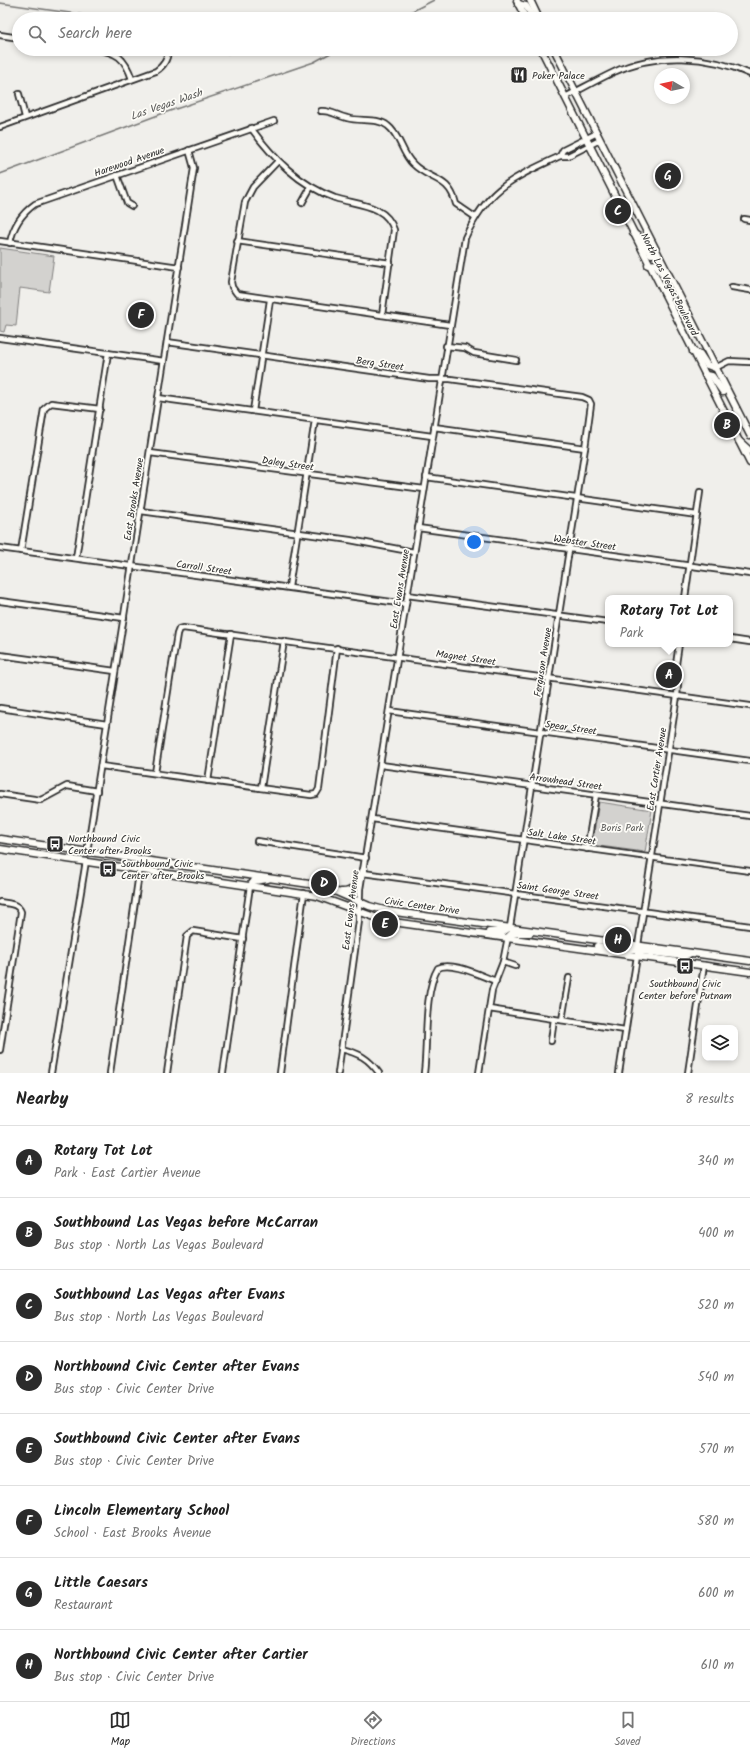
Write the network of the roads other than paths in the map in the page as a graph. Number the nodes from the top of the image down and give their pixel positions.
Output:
1 (530, 0) edge
2 (517, 2) edge
3 (522, 12) edge
4 (530, 12) edge
5 (536, 12) edge
6 (0, 35) edge
7 (12, 37) edge
8 (119, 56) edge
9 (168, 56) edge
10 (544, 56) edge
11 (558, 56) edge
12 (750, 74) edge
13 (132, 80) junction
14 (577, 92) junction
15 (19, 94) dead end
16 (565, 97) junction
17 (321, 111) dead end
18 (25, 117) junction
19 (274, 120) dead end
20 (0, 127) edge
21 (251, 128) junction
22 (597, 133) junction
23 (585, 139) junction
24 (600, 140) junction
25 (588, 145) junction
26 (189, 150) junction
27 (560, 156) junction
28 (278, 161) junction
29 (117, 175) junction
30 (311, 187) junction
31 (302, 203) dead end
32 (132, 206) dead end
33 (475, 217) junction
34 (744, 219) dead end
35 (750, 220) edge
36 (632, 232) junction
37 (0, 241) edge
38 (237, 241) junction
39 (10, 243) junction
40 (658, 254) junction
41 (390, 263) junction
42 (648, 265) junction
43 (179, 267) junction
44 (671, 281) junction
45 (732, 287) dead end
46 (750, 290) edge
47 (270, 300) junction
48 (382, 315) junction
49 (450, 325) junction
50 (0, 338) edge
51 (167, 342) junction
52 (446, 346) junction
53 (693, 352) junction
54 (108, 353) junction
55 (262, 356) junction
56 (516, 360) dead end
57 (164, 361) junction
58 (750, 362) edge
59 (715, 368) junction
60 (704, 375) junction
61 (441, 379) junction
62 (728, 394) junction
63 (158, 398) junction
64 (590, 400) joint
65 (100, 409) junction
66 (253, 411) junction
67 (315, 420) junction
68 (434, 427) junction
69 (750, 435) edge
70 (432, 436) junction
71 (738, 440) junction
72 (585, 448) junction
73 (750, 451) edge
74 (150, 452) junction
75 (750, 463) edge
76 (307, 475) junction
77 (426, 477) junction
78 (424, 489) junction
79 (700, 492) dead end
80 (577, 498) junction
81 (141, 511) junction
82 (697, 514) junction
83 (418, 528) junction
84 (298, 533) junction
85 (0, 548) edge
86 (569, 549) junction
87 (21, 551) junction
88 (414, 552) junction
89 (76, 558) junction
90 (132, 566) junction
91 (690, 566) junction
92 (750, 574) edge
93 (289, 587) junction
94 (407, 595) junction
95 (685, 595) edge
96 (0, 601) edge
97 (406, 604) junction
98 (558, 616) junction
99 (124, 618) junction
100 (605, 622) edge
101 (231, 634) junction
102 (733, 639) edge
103 (284, 641) junction
104 (750, 642) edge
105 (679, 647) edge
106 (337, 648) junction
107 (0, 655) edge
108 (398, 657) junction
109 (115, 671) junction
110 (549, 678) junction
111 (677, 696) junction
112 (750, 706) edge
113 (0, 708) edge
114 (389, 711) junction
115 (107, 724) junction
116 (540, 732) junction
117 (668, 750) junction
118 (750, 761) edge
119 (380, 764) junction
120 (100, 766) junction
121 (155, 773) junction
122 (208, 781) junction
123 (532, 786) junction
124 (261, 788) junction
125 (97, 791) junction
126 (0, 794) edge
127 (596, 794) junction
128 (660, 804) junction
129 (750, 816) edge
130 (372, 819) junction
131 (0, 840) edge
132 (524, 840) junction
133 (257, 841) dead end
134 (0, 848) edge
135 (588, 849) junction
136 (87, 852) junction
137 (102, 854) junction
138 (57, 857) junction
139 (366, 858) junction
140 (651, 858) junction
141 (141, 860) junction
142 (86, 861) junction
143 (139, 869) junction
144 (364, 871) junction
145 (750, 871) edge
146 (272, 878) junction
147 (250, 886) junction
148 (333, 890) junction
149 (304, 894) junction
150 (515, 894) junction
151 (0, 902) edge
152 (360, 902) junction
153 (643, 911) junction
154 (359, 912) junction
155 (750, 926) edge
156 (510, 927) junction
157 (544, 932) junction
158 (477, 933) junction
159 (508, 937) junction
160 (243, 938) junction
161 (638, 945) junction
162 (585, 948) junction
163 (691, 953) junction
164 (636, 956) junction
165 (750, 961) edge
166 (503, 962) junction
167 (704, 965) junction
168 (515, 966) dead end
169 (750, 972) edge
170 (569, 978) dead end
171 (496, 981) junction
172 (489, 1009) junction
173 (554, 1019) junction
174 (562, 1020) junction
175 (626, 1030) junction
176 (551, 1041) dead end
177 (0, 1050) edge
178 (341, 1050) junction
179 (51, 1073) edge
180 (110, 1073) edge
181 (167, 1073) edge
182 (223, 1073) edge
183 (280, 1073) edge
184 (338, 1073) edge
185 (379, 1073) edge
186 (424, 1073) edge
187 (479, 1073) edge
188 (619, 1073) edge
189 (688, 1073) edge

1 - 5 main road
2 - 3 main road
2 - 4 main road
6 - 7 street
8 - 13 street
9 - 13 street
10 - 16 main road, North Las Vegas Boulevard
11 - 14 main road, North Las Vegas Boulevard
12 - 14 street
13 - 18 street
14 - 16 street
14 - 22 main road, North Las Vegas Boulevard
15 - 18 street
16 - 23 main road, North Las Vegas Boulevard
17 - 33 street
18 - 20 street
19 - 21 street, Harewood Avenue
21 - 26 street, Harewood Avenue
21 - 28 street
22 - 23 street, East Evans Avenue
22 - 24 main road, North Las Vegas Boulevard
23 - 25 main road, North Las Vegas Boulevard
23 - 27 street, East Evans Avenue
24 - 25 street, East Evans Avenue
24 - 40 main road, North Las Vegas Boulevard
25 - 27 street, East Evans Avenue
25 - 36 main road, North Las Vegas Boulevard
26 - 29 street, Harewood Avenue
26 - 43 street, East Brooks Avenue
27 - 33 street, East Evans Avenue
28 - 30 street
28 - 38 street
29 - 32 street
29 - 39 street, Harewood Avenue
30 - 31 street
30 - 41 street
33 - 49 street, East Evans Avenue
34 - 35 street
36 - 40 main road
36 - 42 main road, North Las Vegas Boulevard
37 - 39 street
38 - 41 street
38 - 47 street
39 - 43 street
40 - 44 main road, North Las Vegas Boulevard
41 - 48 street
42 - 44 main road
42 - 53 main road, North Las Vegas Boulevard
43 - 51 street, East Brooks Avenue
44 - 59 main road, North Las Vegas Boulevard
45 - 46 street
47 - 48 street
47 - 55 street
48 - 49 street
49 - 52 street, East Evans Avenue
50 - 54 street
51 - 55 street, Berg Street
51 - 57 street, East Brooks Avenue
52 - 56 street
52 - 61 street, East Evans Avenue
53 - 59 main road
53 - 60 main road, North Las Vegas Boulevard
54 - 57 street
54 - 65 street
55 - 61 street, Berg Street
55 - 66 street
57 - 63 street, East Brooks Avenue
58 - 59 street
59 - 62 main road, North Las Vegas Boulevard
60 - 62 main road
60 - 71 main road, North Las Vegas Boulevard
61 - 64 street, Berg Street
61 - 68 street, East Evans Avenue
62 - 69 main road, North Las Vegas Boulevard
63 - 66 street
63 - 74 street, East Brooks Avenue
64 - 72 street, Ferguson Avenue
65 - 87 street
65 - 89 street
66 - 67 street
67 - 70 street
67 - 76 street
68 - 70 street, East Evans Avenue
68 - 72 street
70 - 77 street, East Evans Avenue
71 - 73 main road
71 - 75 main road, North Las Vegas Boulevard
72 - 80 street, Ferguson Avenue
74 - 76 street, Daley Street
74 - 81 street, East Brooks Avenue
76 - 78 street, Daley Street
76 - 84 street
77 - 78 street, East Evans Avenue
77 - 80 street
78 - 83 street, East Evans Avenue
79 - 82 street
80 - 82 street
80 - 86 street, Ferguson Avenue
81 - 84 street
81 - 90 street, East Brooks Avenue
82 - 91 street
83 - 86 street, Webster Street
83 - 88 street, East Evans Avenue
84 - 88 street
84 - 93 street
85 - 87 street, Carroll Street
86 - 91 street, Webster Street
86 - 98 street, Ferguson Avenue
87 - 89 street, Carroll Street
88 - 94 street, East Evans Avenue
89 - 90 street, Carroll Street
90 - 93 street, Carroll Street
90 - 99 street, East Brooks Avenue
91 - 92 street, Webster Street
91 - 95 street
93 - 97 street, Carroll Street
94 - 97 street, East Evans Avenue
94 - 98 street
96 - 99 street
97 - 108 street, East Evans Avenue
98 - 100 street
98 - 110 street, Ferguson Avenue
99 - 109 street, East Brooks Avenue
101 - 103 street, Magnet Street
101 - 121 street, Magnet Street
101 - 122 street
102 - 104 street
103 - 106 street, Magnet Street
103 - 124 street
105 - 111 street, East Cartier Avenue
106 - 108 street, Magnet Street
106 - 124 street
107 - 109 street
108 - 110 street, Magnet Street
108 - 114 street, East Evans Avenue
109 - 115 street, East Brooks Avenue
110 - 111 street, Magnet Street
110 - 116 street, Ferguson Avenue
111 - 112 street, Magnet Street
111 - 117 street, East Cartier Avenue
113 - 115 street
114 - 116 street, Spear Street
114 - 119 street, East Evans Avenue
115 - 120 street, East Brooks Avenue
116 - 117 street, Spear Street
116 - 123 street, Ferguson Avenue
117 - 118 street, Spear Street
117 - 128 street, East Cartier Avenue
119 - 123 street, Arrowhead Street
119 - 130 street, East Evans Avenue
120 - 121 street
120 - 125 street, East Brooks Avenue
121 - 122 street
122 - 124 street
123 - 127 street, Arrowhead Street
123 - 132 street, Ferguson Avenue
125 - 126 street
125 - 136 street, East Brooks Avenue
127 - 128 street, Arrowhead Street
127 - 135 street
128 - 129 street, Arrowhead Street
128 - 140 street, East Cartier Avenue
130 - 132 street, Salt Lake Street
130 - 139 street, East Evans Avenue
131 - 136 main road, Civic Center Drive
132 - 135 street, Salt Lake Street
132 - 150 street, Ferguson Avenue
133 - 139 street
134 - 138 main road, Civic Center Drive
135 - 140 street, Salt Lake Street
136 - 137 main road, Civic Center Drive
136 - 138 main road
137 - 141 main road, Civic Center Drive
137 - 142 main road
138 - 142 main road, Civic Center Drive
139 - 144 street, East Evans Avenue
140 - 145 street, Salt Lake Street
140 - 153 street, East Cartier Avenue
141 - 143 street
141 - 146 main road, Civic Center Drive
142 - 143 main road, Civic Center Drive
142 - 179 street
143 - 147 main road, Civic Center Drive
143 - 180 street
144 - 148 main road
144 - 150 street, Saint George Street
144 - 152 street, East Evans Avenue
146 - 147 main road
146 - 148 main road, Civic Center Drive
147 - 149 main road, Civic Center Drive
147 - 160 street
148 - 152 main road, Civic Center Drive
149 - 154 main road, Civic Center Drive
149 - 183 street
150 - 153 street, Saint George Street
150 - 156 street, Ferguson Avenue
151 - 177 street
152 - 154 street, East Evans Avenue
152 - 156 main road, Civic Center Drive
153 - 155 street, Saint George Street
153 - 161 street, East Cartier Avenue
154 - 158 main road, Civic Center Drive
154 - 178 street, East Evans Avenue
156 - 157 main road, Civic Center Drive
156 - 158 main road
157 - 159 main road
157 - 161 main road, Civic Center Drive
158 - 159 main road, Civic Center Drive
159 - 162 main road, Civic Center Drive
159 - 166 street
160 - 181 street
160 - 182 street
161 - 162 main road
161 - 163 main road, Civic Center Drive
162 - 164 main road, Civic Center Drive
163 - 164 main road
163 - 165 main road, Civic Center Drive
164 - 167 main road, Civic Center Drive
164 - 175 street
166 - 168 street
166 - 171 street
167 - 169 main road, Civic Center Drive
167 - 189 street
170 - 174 street
171 - 172 street
171 - 186 street
172 - 173 street
172 - 187 street
173 - 174 street
173 - 176 street
174 - 175 street
175 - 188 street
178 - 184 street, East Evans Avenue
178 - 185 street

